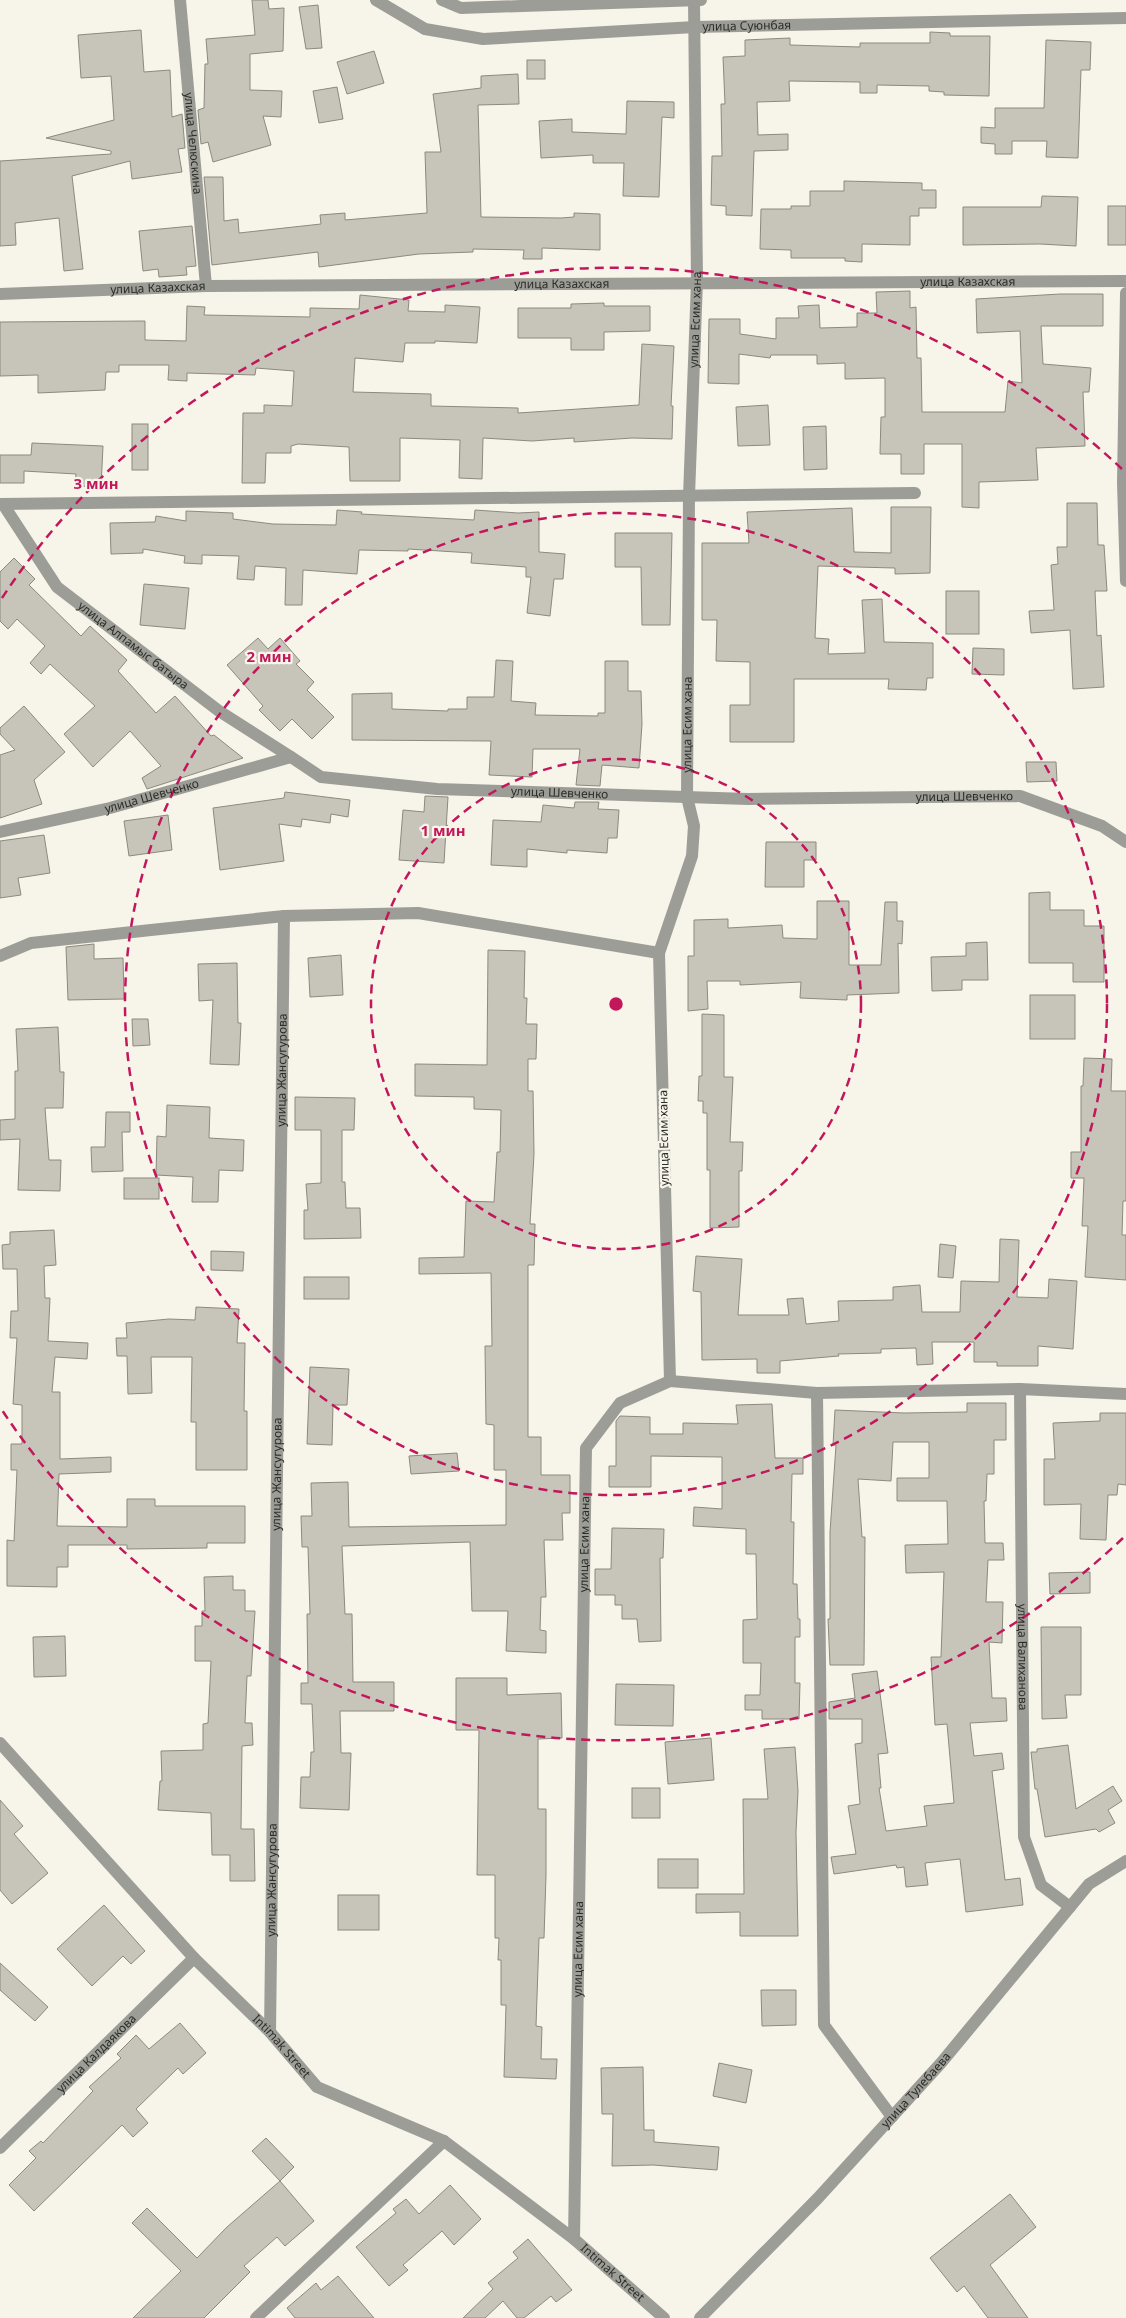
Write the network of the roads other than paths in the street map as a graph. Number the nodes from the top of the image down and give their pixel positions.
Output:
1 (180, 0) edge
2 (376, 0) edge
3 (442, 0) edge
4 (697, 0) edge
5 (1126, 18) edge
6 (695, 27) junction
7 (1126, 281) edge
8 (697, 282) junction
9 (206, 286) junction
10 (1126, 293) edge
11 (0, 294) edge
12 (1124, 484) edge
13 (915, 493) dead end
14 (689, 496) junction
15 (1, 504) edge
16 (1126, 581) edge
17 (291, 757) junction
18 (687, 798) junction
19 (0, 832) edge
20 (1126, 842) edge
21 (284, 916) junction
22 (659, 953) junction
23 (0, 956) edge
24 (670, 1381) junction
25 (1020, 1389) junction
26 (817, 1393) junction
27 (1126, 1394) edge
28 (0, 1744) edge
29 (1126, 1861) edge
30 (1070, 1907) junction
31 (194, 1958) junction
32 (270, 2032) junction
33 (892, 2117) junction
34 (444, 2141) junction
35 (0, 2148) edge
36 (574, 2239) junction
37 (256, 2318) edge
38 (664, 2318) edge
39 (700, 2318) edge

1 - 9 street, улица Челюскина
2 - 6 street, улица Суюнбая
3 - 4 street
4 - 6 street, улица Есим хана
5 - 6 street, улица Суюнбая
6 - 8 street, улица Есим хана
7 - 8 street, улица Казахская
8 - 9 street, улица Казахская
8 - 14 street, улица Есим хана
9 - 11 street, улица Казахская
10 - 12 street
12 - 16 street
13 - 14 street
14 - 15 street
14 - 18 street, улица Есим хана
15 - 17 street, улица Алпамыс батыра
17 - 18 street, улица Шевченко
17 - 19 street, улица Шевченко
18 - 20 street, улица Шевченко
18 - 22 street, улица Есим хана
21 - 22 street
21 - 23 street
21 - 32 street, улица Жансугурова
22 - 24 street, улица Есим хана
24 - 26 street
24 - 36 street, улица Есим хана
25 - 26 street
25 - 27 street
25 - 30 street, улица Валиханова
26 - 33 street
28 - 31 street, Intimak Street
29 - 30 street, улица Тулебаева
30 - 33 street, улица Тулебаева
31 - 32 street, Intimak Street
31 - 35 street, улица Калдаякова
32 - 34 street, Intimak Street
33 - 39 street, улица Тулебаева
34 - 36 street, Intimak Street
34 - 37 street
36 - 38 street, Intimak Street

